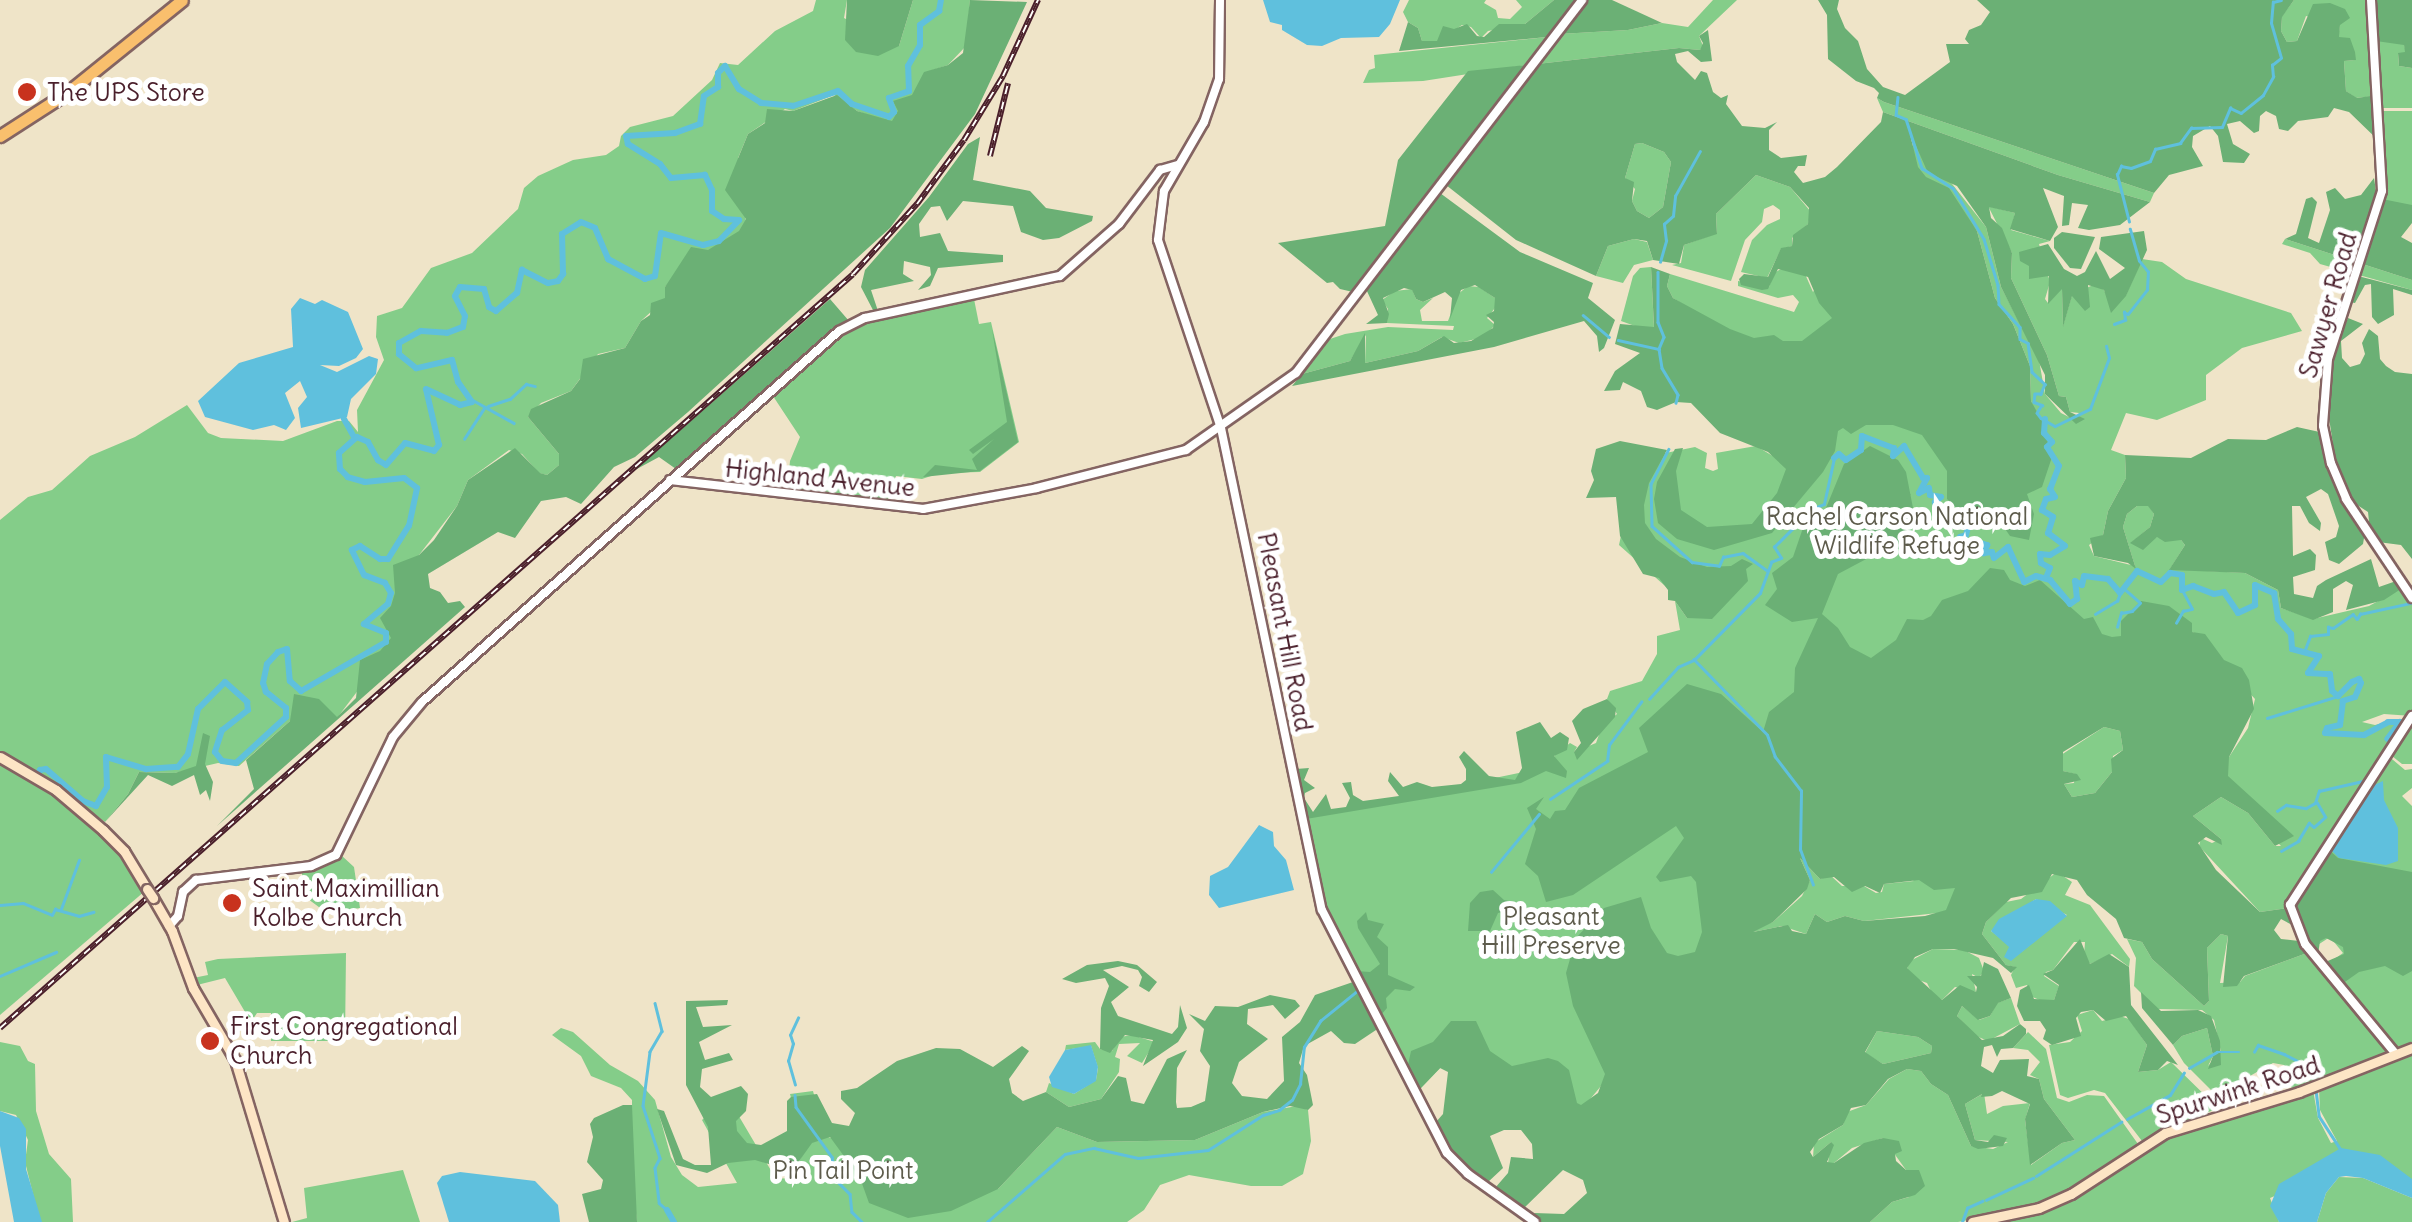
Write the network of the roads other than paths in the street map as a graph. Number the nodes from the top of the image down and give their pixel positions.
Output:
1 (182, 0) edge
2 (1220, 0) edge
3 (1582, 0) edge
4 (2371, 0) edge
5 (0, 136) edge
6 (1178, 165) junction
7 (1172, 175) junction
8 (1155, 177) junction
9 (1221, 428) junction
10 (670, 480) junction
11 (2412, 598) edge
12 (2412, 716) edge
13 (0, 757) edge
14 (169, 926) junction
15 (2412, 1048) edge
16 (2395, 1054) junction
17 (284, 1222) edge
18 (1535, 1222) edge
19 (1972, 1222) edge

1 - 5 main road
2 - 6 street, Pleasant Hill Road
3 - 9 street, Highland Avenue
4 - 11 street, Sawyer Road
6 - 7 street, Pleasant Hill Road
6 - 8 street
7 - 8 street
7 - 9 street, Pleasant Hill Road
8 - 10 street
9 - 10 street, Highland Avenue
9 - 18 street, Pleasant Hill Road
10 - 14 street
12 - 16 street
13 - 14 main road
14 - 17 main road
15 - 16 main road, Spurwink Road
16 - 19 main road, Spurwink Road

